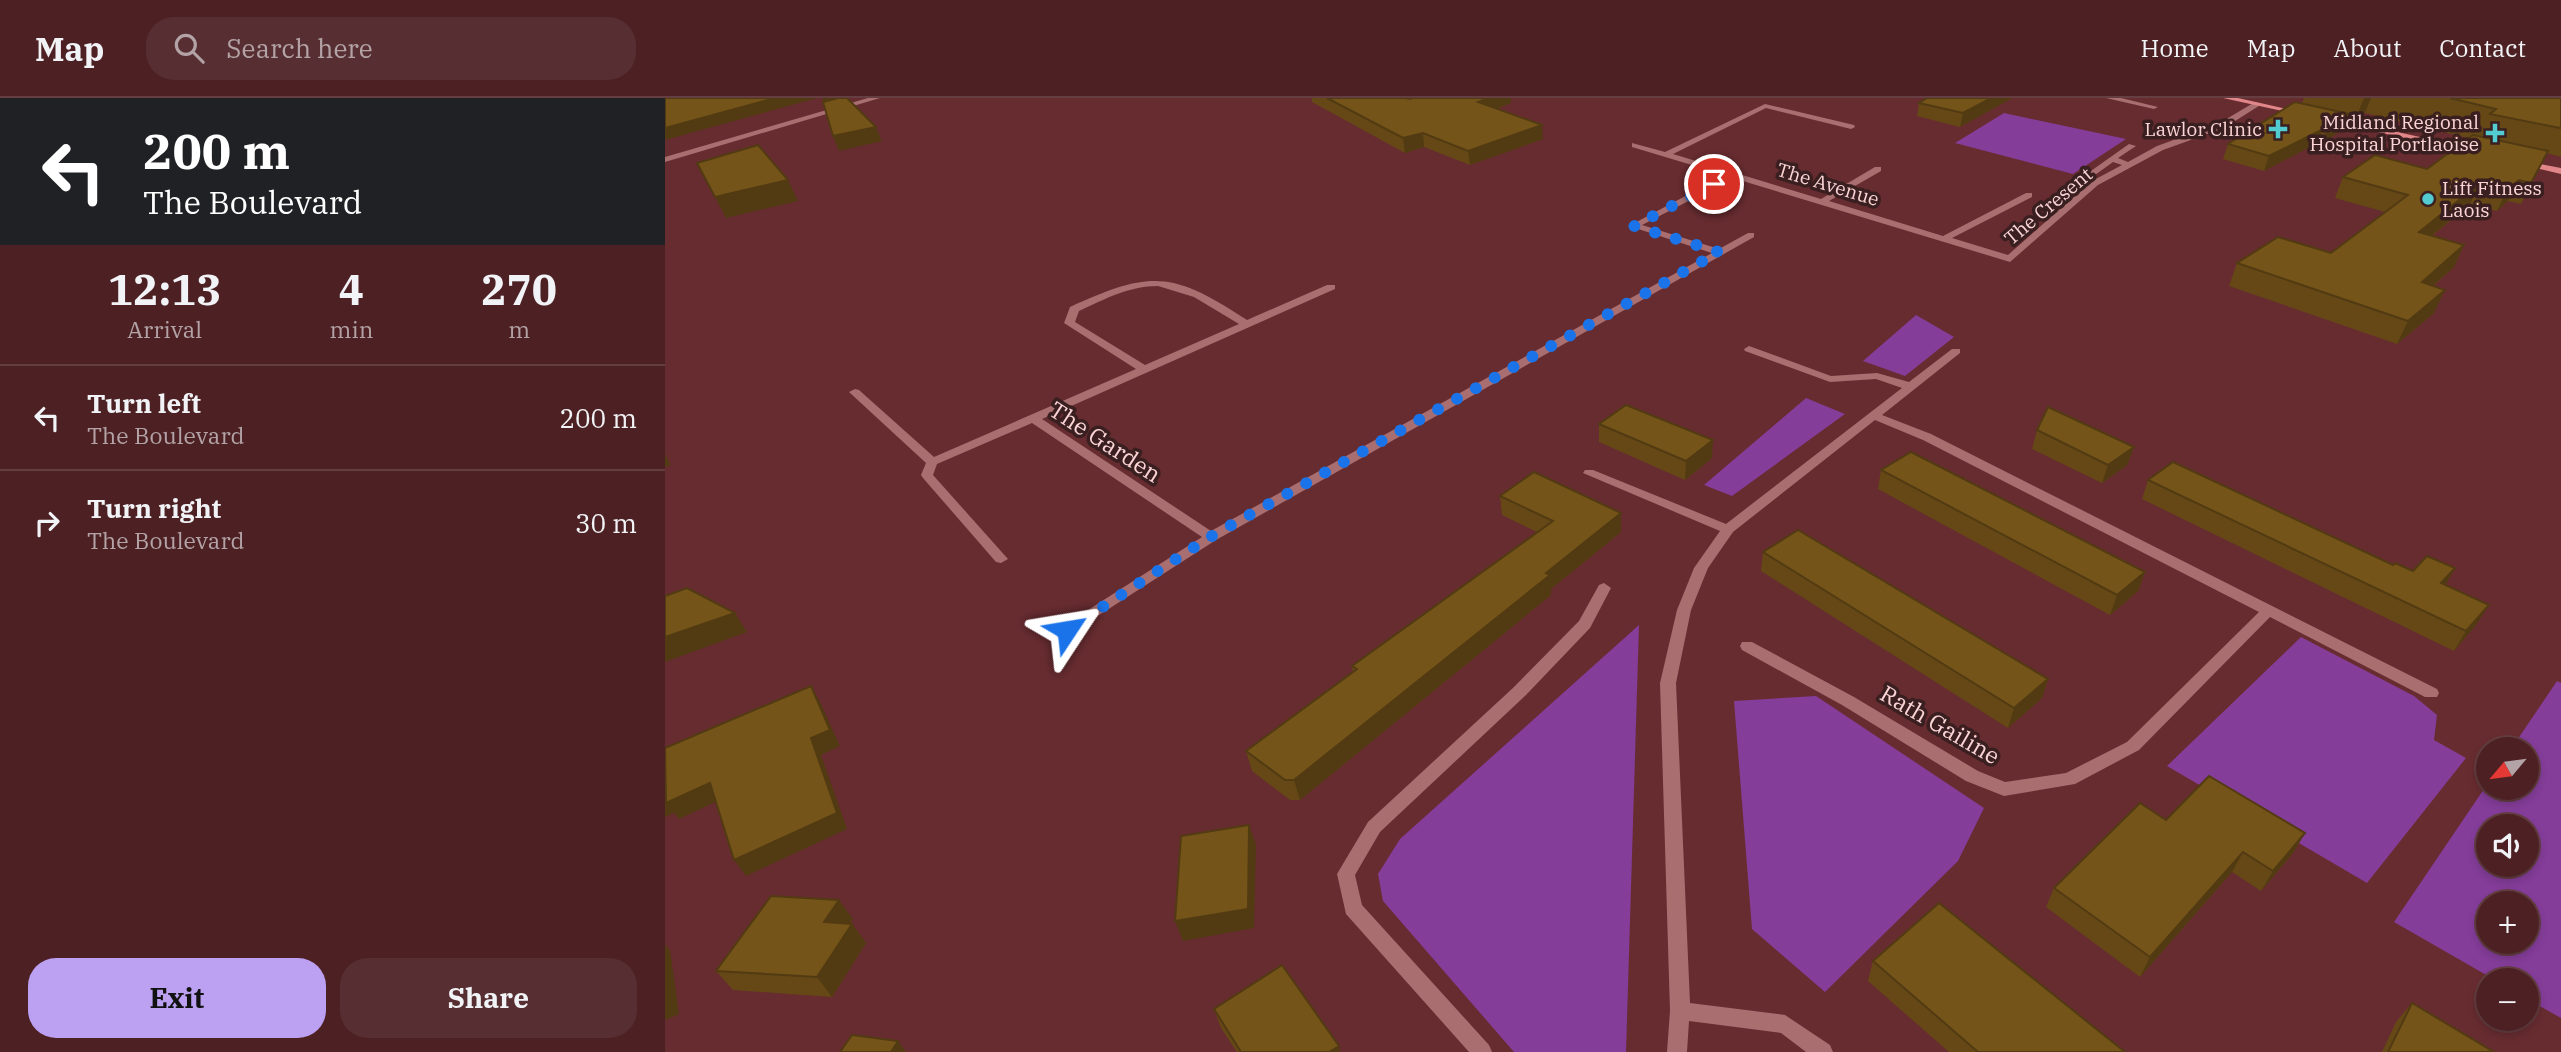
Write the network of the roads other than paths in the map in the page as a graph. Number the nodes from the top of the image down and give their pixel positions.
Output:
1 (876, 98) edge
2 (2110, 98) edge
3 (2227, 98) edge
4 (2258, 104) junction
5 (2154, 107) dead end
6 (2306, 114) edge
7 (2318, 117) edge
8 (1851, 127) dead end
9 (1635, 145) dead end
10 (2132, 146) dead end
11 (1667, 154) junction
12 (2485, 154) edge
13 (2112, 159) junction
14 (2510, 159) edge
15 (665, 160) edge
16 (2130, 165) junction
17 (1878, 169) dead end
18 (2561, 171) edge
19 (2092, 173) dead end
20 (1734, 174) junction
21 (2029, 195) dead end
22 (1823, 201) junction
23 (1751, 234) dead end
24 (1946, 238) junction
25 (1719, 252) junction
26 (2010, 259) joint
27 (1331, 287) dead end
28 (1245, 323) junction
29 (1749, 349) dead end
30 (1956, 351) dead end
31 (1143, 368) junction
32 (1912, 387) junction
33 (855, 392) dead end
34 (1875, 416) junction
35 (1033, 418) junction
36 (932, 462) junction
37 (1589, 473) dead end
38 (1728, 529) junction
39 (1210, 537) junction
40 (1001, 559) dead end
41 (1604, 588) dead end
42 (2268, 611) junction
43 (1067, 630) dead end
44 (1747, 646) dead end
45 (2431, 693) dead end
46 (1680, 1011) junction
47 (1482, 1052) edge
48 (1677, 1052) edge
49 (1823, 1052) edge

1 - 15 street
2 - 5 street
3 - 4 main road
4 - 6 main road
4 - 16 street, The Cresent
7 - 12 main road
8 - 11 street
9 - 11 street, The Avenue
10 - 13 street
11 - 20 street, The Avenue
13 - 16 street
13 - 19 street
14 - 18 main road
16 - 26 street, The Cresent
17 - 22 street
20 - 22 street, The Avenue
20 - 25 street
21 - 24 street
22 - 24 street, The Avenue
23 - 25 street
24 - 26 street, The Avenue
25 - 39 street
27 - 28 street
28 - 31 street
28 - 31 street
29 - 32 street
30 - 32 street
31 - 35 street
32 - 34 street
33 - 36 street
34 - 38 street
34 - 42 street
35 - 36 street, The Garden
35 - 39 street, The Garden
36 - 40 street
37 - 38 street
38 - 46 street
39 - 43 street
41 - 47 street
42 - 44 street, Rath Gailine
42 - 45 street
46 - 48 street
46 - 49 street

